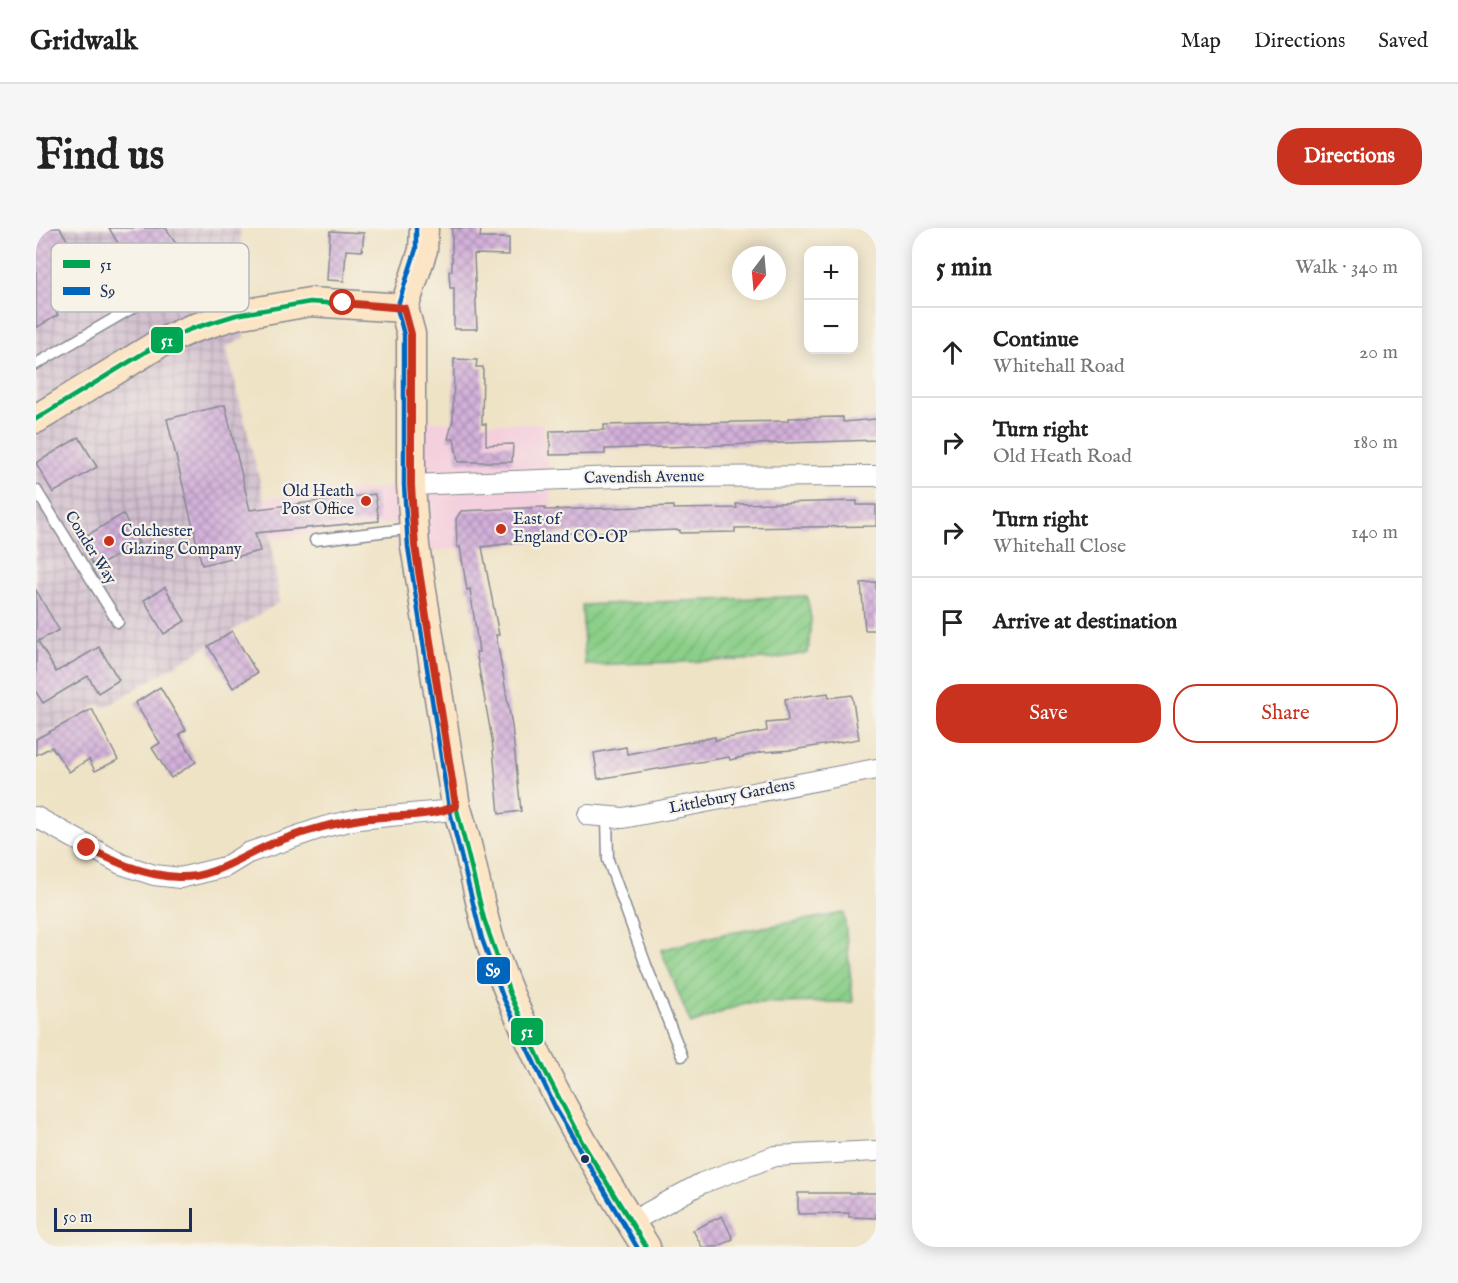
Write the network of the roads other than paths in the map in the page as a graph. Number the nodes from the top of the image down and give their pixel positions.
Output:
1 (424, 228) edge
2 (404, 308) junction
3 (124, 312) edge
4 (36, 364) edge
5 (36, 419) edge
6 (876, 476) edge
7 (411, 485) junction
8 (36, 490) edge
9 (414, 528) junction
10 (315, 540) dead end
11 (118, 622) dead end
12 (876, 769) edge
13 (456, 806) junction
14 (597, 815) joint
15 (36, 817) edge
16 (682, 1056) dead end
17 (876, 1151) edge
18 (631, 1222) junction
19 (646, 1247) edge

1 - 2 street
2 - 5 street
2 - 7 street
3 - 4 lane
6 - 7 street, Cavendish Avenue
7 - 9 street
8 - 11 lane, Conder Way
9 - 10 lane
9 - 13 street
12 - 14 street, Littlebury Gardens
13 - 15 street
13 - 18 street
14 - 16 lane
17 - 18 street
18 - 19 street

